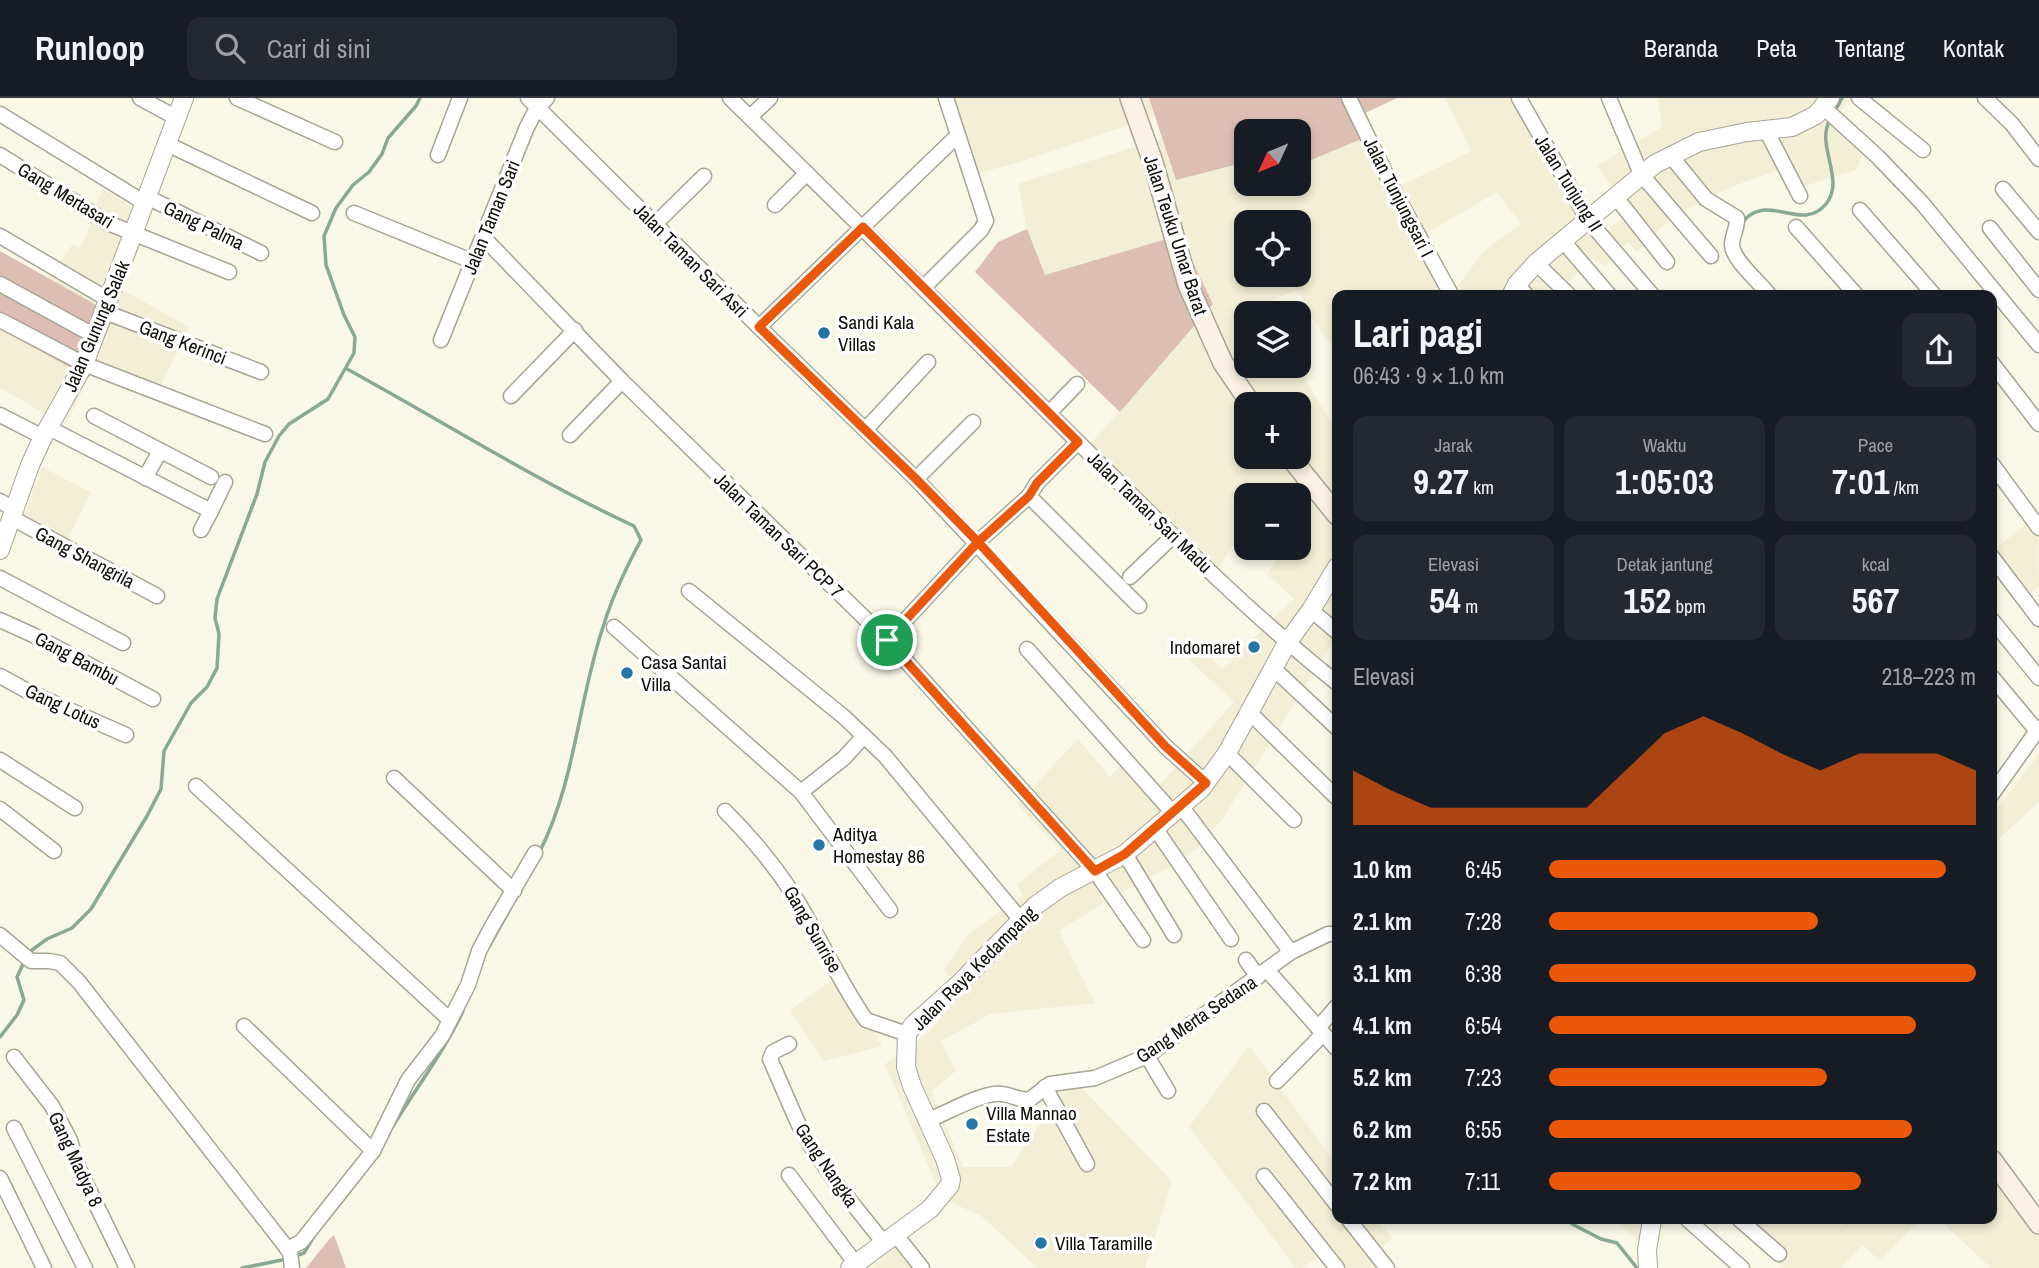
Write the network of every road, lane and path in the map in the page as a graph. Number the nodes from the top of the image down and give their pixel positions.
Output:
1 (140, 98) edge
2 (184, 98) edge
3 (237, 98) edge
4 (460, 98) edge
5 (730, 98) edge
6 (770, 98) edge
7 (946, 98) edge
8 (1130, 98) edge
9 (1349, 98) edge
10 (1519, 98) edge
11 (1609, 98) edge
12 (1859, 98) edge
13 (1985, 98) edge
14 (537, 101) edge
15 (1826, 103) edge
16 (0, 114) edge
17 (750, 117) junction
18 (177, 118) junction
19 (1767, 131) junction
20 (957, 136) junction
21 (335, 142) dead end
22 (166, 144) junction
23 (1923, 150) dead end
24 (0, 155) edge
25 (438, 155) dead end
26 (1670, 155) junction
27 (2039, 159) edge
28 (807, 173) junction
29 (1641, 174) junction
30 (704, 176) dead end
31 (2003, 189) dead end
32 (1615, 196) junction
33 (1800, 196) dead end
34 (146, 200) junction
35 (775, 205) dead end
36 (1860, 210) dead end
37 (312, 213) dead end
38 (354, 213) dead end
39 (1588, 220) junction
40 (655, 224) junction
41 (863, 227) junction
42 (1796, 227) dead end
43 (1990, 228) dead end
44 (2039, 232) edge
45 (134, 233) junction
46 (0, 236) edge
47 (484, 238) junction
48 (1563, 241) junction
49 (261, 253) dead end
50 (1711, 256) dead end
51 (474, 262) junction
52 (1667, 262) dead end
53 (1536, 263) junction
54 (229, 272) dead end
55 (0, 284) edge
56 (923, 288) junction
57 (1449, 290) edge
58 (1519, 290) edge
59 (1564, 290) edge
60 (1605, 290) edge
61 (1648, 290) edge
62 (1765, 290) edge
63 (1852, 290) edge
64 (1930, 290) edge
65 (1994, 290) edge
66 (2039, 290) edge
67 (1997, 294) edge
68 (107, 306) junction
69 (0, 320) edge
70 (759, 327) junction
71 (575, 330) junction
72 (95, 336) junction
73 (441, 340) dead end
74 (2039, 345) edge
75 (928, 362) dead end
76 (85, 364) junction
77 (1997, 369) edge
78 (261, 372) dead end
79 (622, 380) junction
80 (1077, 384) dead end
81 (1243, 392) edge
82 (511, 396) dead end
83 (1049, 413) junction
84 (0, 415) edge
85 (94, 416) dead end
86 (973, 422) dead end
87 (2039, 424) edge
88 (866, 429) junction
89 (46, 433) junction
90 (265, 434) dead end
91 (570, 435) dead end
92 (1078, 442) junction
93 (160, 451) junction
94 (1300, 469) edge
95 (1997, 471) edge
96 (145, 478) junction
97 (916, 479) junction
98 (1029, 496) junction
99 (1332, 509) edge
100 (9, 510) edge
101 (211, 512) junction
102 (2039, 528) edge
103 (201, 530) dead end
104 (1173, 536) junction
105 (978, 542) junction
106 (0, 550) edge
107 (1997, 564) edge
108 (1332, 574) edge
109 (1130, 577) dead end
110 (0, 578) edge
111 (690, 591) dead end
112 (157, 596) dead end
113 (1139, 606) dead end
114 (1311, 610) junction
115 (0, 620) edge
116 (2039, 620) edge
117 (1997, 626) edge
118 (614, 627) dead end
119 (1332, 628) edge
120 (887, 640) junction
121 (123, 643) dead end
122 (1287, 643) junction
123 (1027, 649) dead end
124 (1273, 668) junction
125 (0, 676) edge
126 (2039, 678) edge
127 (1332, 679) edge
128 (1997, 683) edge
129 (153, 699) dead end
130 (1249, 712) junction
131 (1332, 723) edge
132 (2038, 730) edge
133 (126, 735) dead end
134 (864, 736) junction
135 (1227, 753) junction
136 (0, 760) edge
137 (394, 778) dead end
138 (1206, 783) junction
139 (197, 786) dead end
140 (1997, 787) edge
141 (801, 792) junction
142 (1332, 793) edge
143 (75, 808) dead end
144 (0, 809) edge
145 (1177, 809) junction
146 (725, 811) dead end
147 (1294, 820) dead end
148 (1155, 828) junction
149 (54, 851) dead end
150 (535, 853) dead end
151 (1125, 854) junction
152 (1095, 871) junction
153 (514, 891) junction
154 (890, 910) dead end
155 (1020, 919) junction
156 (1332, 934) edge
157 (0, 935) edge
158 (1174, 935) dead end
159 (1231, 939) dead end
160 (1143, 940) dead end
161 (1287, 947) dead end
162 (1246, 960) dead end
163 (1262, 973) junction
164 (1332, 1013) edge
165 (450, 1020) junction
166 (244, 1026) dead end
167 (1320, 1031) junction
168 (907, 1034) junction
169 (789, 1044) dead end
170 (1332, 1044) edge
171 (1147, 1056) junction
172 (14, 1057) dead end
173 (1278, 1081) dead end
174 (1045, 1087) junction
175 (1168, 1091) dead end
176 (1264, 1111) dead end
177 (928, 1120) junction
178 (14, 1128) dead end
179 (373, 1151) junction
180 (1997, 1154) edge
181 (1087, 1164) dead end
182 (1997, 1167) edge
183 (789, 1175) dead end
184 (1264, 1176) dead end
185 (0, 1178) edge
186 (1332, 1199) edge
187 (2039, 1208) edge
188 (2039, 1223) edge
189 (1352, 1224) edge
190 (1651, 1224) edge
191 (1692, 1224) edge
192 (1745, 1224) edge
193 (890, 1238) junction
194 (1779, 1254) dead end
195 (290, 1258) edge
196 (855, 1267) edge
197 (44, 1268) edge
198 (85, 1268) edge
199 (127, 1268) edge
200 (922, 1268) edge
201 (1337, 1268) edge
202 (1387, 1268) edge
203 (1648, 1268) edge
204 (1742, 1268) edge

1 - 18 street
2 - 18 street, Jalan Gunung Salak
3 - 21 street
4 - 25 street
5 - 17 street, Jalan Taman Sari Madu
6 - 17 street
7 - 20 street
8 - 81 main road, Jalan Teuku Umar Barat
9 - 57 street, Jalan Tunjungsari I
10 - 39 street, Jalan Tunjung II
11 - 29 street
12 - 23 street
13 - 27 street
14 - 40 street, Jalan Taman Sari Asri
14 - 47 street, Jalan Taman Sari
15 - 19 street
15 - 65 street
16 - 34 street, Gang Palma
17 - 28 street, Jalan Taman Sari Madu
18 - 22 street, Jalan Gunung Salak
19 - 26 street
19 - 33 street
20 - 41 street
20 - 56 street
22 - 34 street, Jalan Gunung Salak
22 - 37 street
24 - 45 street, Gang Mertasari
26 - 29 street
26 - 62 street
28 - 35 street
28 - 41 street, Jalan Taman Sari Madu
29 - 32 street
29 - 50 street
30 - 40 street
31 - 44 street
32 - 39 street
32 - 52 street
34 - 45 street, Jalan Gunung Salak
34 - 49 street, Gang Palma
36 - 64 street
38 - 51 street
39 - 48 street
39 - 61 street, Jalan Tunjung II
40 - 70 street, Jalan Taman Sari Asri
41 - 56 street, Jalan Taman Sari Madu
41 - 70 street
42 - 63 street
43 - 66 street
45 - 54 street, Gang Mertasari
45 - 68 street, Jalan Gunung Salak
46 - 68 street, Gang Kerinci
47 - 51 street, Jalan Taman Sari
47 - 71 street, Jalan Taman Sari PCP 7
48 - 53 street
48 - 60 street
51 - 73 street, Jalan Taman Sari
53 - 58 street
53 - 59 street
55 - 72 street
56 - 83 street, Jalan Taman Sari Madu
67 - 74 street
68 - 72 street, Jalan Gunung Salak
68 - 78 street, Gang Kerinci
69 - 76 street
70 - 88 street, Jalan Taman Sari Asri
71 - 79 street, Jalan Taman Sari PCP 7
71 - 82 street
72 - 76 street, Jalan Gunung Salak
75 - 88 street
76 - 89 street, Jalan Gunung Salak
76 - 90 street
77 - 87 street
79 - 91 street
79 - 120 street, Jalan Taman Sari PCP 7
80 - 83 street
83 - 92 street, Jalan Taman Sari Madu
84 - 89 street
85 - 93 street
86 - 97 street
88 - 97 street, Jalan Taman Sari Asri
89 - 96 street
89 - 100 street, Jalan Gunung Salak
92 - 98 street
92 - 104 street, Jalan Taman Sari Madu
93 - 96 street
93 - 101 street
94 - 99 main road
95 - 102 street
96 - 101 street
97 - 105 street, Jalan Taman Sari Asri
98 - 105 street
98 - 113 street
100 - 106 street, Jalan Gunung Salak
100 - 112 street, Gang Shangrila
101 - 103 street
104 - 109 street
104 - 122 street, Jalan Taman Sari Madu
105 - 120 street
105 - 138 street, Jalan Taman Sari Asri
107 - 116 street
108 - 114 street, Jalan Raya Kedampang
110 - 121 street
111 - 134 street
114 - 119 street
114 - 122 street, Jalan Raya Kedampang
115 - 129 street, Gang Bambu
117 - 126 street
118 - 141 street
120 - 152 street, Jalan Taman Sari PCP 7
122 - 124 street, Jalan Raya Kedampang
122 - 127 street, Jalan Taman Sari Madu
123 - 145 street
124 - 130 street, Jalan Raya Kedampang
124 - 131 street
125 - 133 street, Gang Lotus
128 - 132 street
130 - 135 street, Jalan Raya Kedampang
130 - 142 street
132 - 140 street
134 - 141 street
134 - 155 street
135 - 138 street, Jalan Raya Kedampang
135 - 147 street
136 - 143 street
137 - 153 street
138 - 145 street, Jalan Raya Kedampang
139 - 165 street
141 - 154 street
144 - 149 street
145 - 148 street, Jalan Raya Kedampang
145 - 161 street
146 - 168 street, Gang Sunrise
148 - 151 street, Jalan Raya Kedampang
148 - 159 street
150 - 153 street
151 - 152 street, Jalan Raya Kedampang
151 - 158 street
152 - 155 street, Jalan Raya Kedampang
152 - 160 street, Jalan Taman Sari PCP 7
153 - 165 street
155 - 168 street, Jalan Raya Kedampang
156 - 163 street, Gang Merta Sedana
157 - 195 street
162 - 163 street
163 - 167 street, Gang Merta Sedana
163 - 171 street, Gang Merta Sedana
164 - 167 street
165 - 179 street
166 - 179 street
167 - 170 street, Gang Merta Sedana
167 - 173 street
168 - 177 street, Jalan Raya Kedampang
169 - 193 street, Gang Nangka
171 - 174 street, Gang Merta Sedana
171 - 175 street
172 - 199 street, Gang Madya 8
174 - 177 street, Gang Merta Sedana
174 - 181 street
176 - 186 street
177 - 193 street, Jalan Raya Kedampang
178 - 198 street
179 - 195 street
180 - 187 main road
182 - 188 main road
183 - 196 street
184 - 201 street
185 - 197 street
189 - 202 street
190 - 203 street
191 - 204 street
192 - 194 street
193 - 196 street, Jalan Raya Kedampang
193 - 200 street, Gang Nangka

